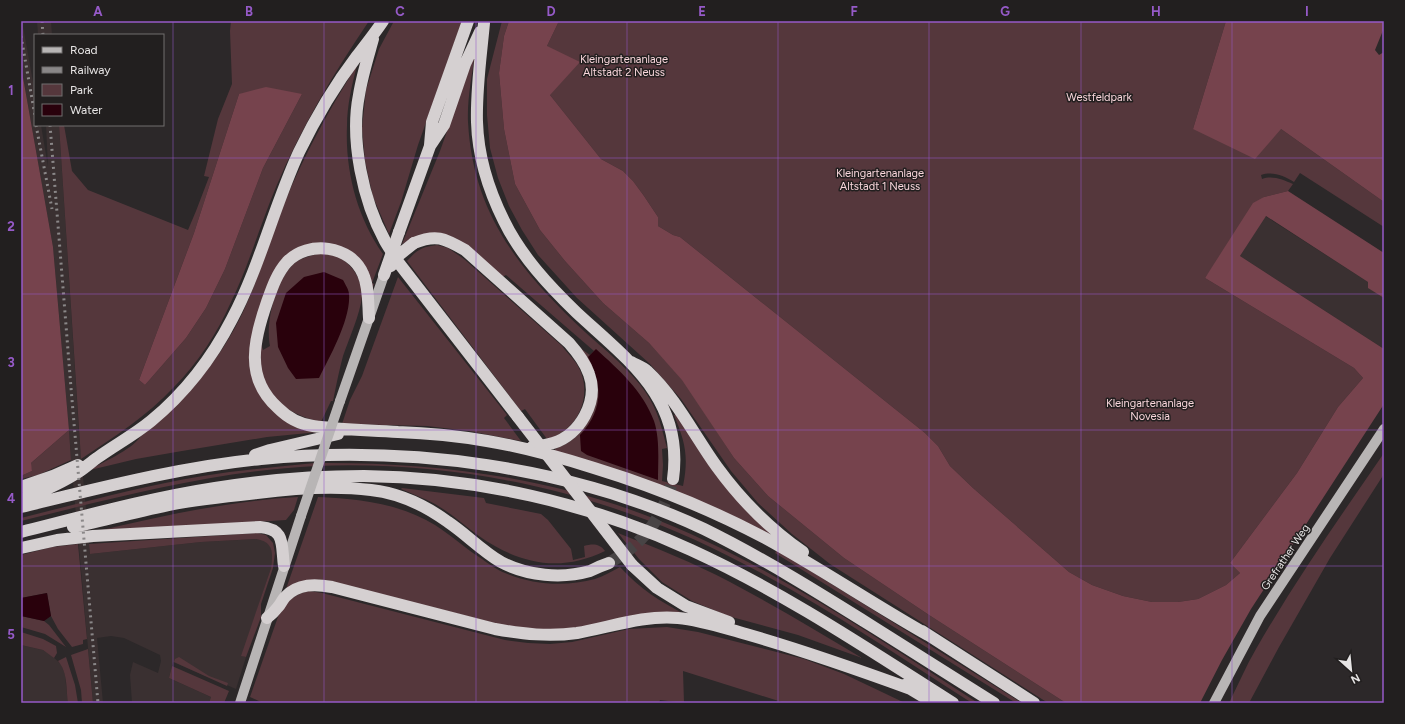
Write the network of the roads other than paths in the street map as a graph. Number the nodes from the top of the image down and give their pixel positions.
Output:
1 (383, 21) edge
2 (468, 21) edge
3 (485, 22) edge
4 (374, 36) junction
5 (430, 146) junction
6 (384, 275) junction
7 (369, 318) junction
8 (631, 362) junction
9 (1384, 429) edge
10 (361, 430) junction
11 (525, 448) junction
12 (97, 458) junction
13 (240, 461) junction
14 (673, 479) tunnel mouth
15 (21, 487) edge
16 (21, 500) edge
17 (21, 507) edge
18 (21, 532) edge
19 (21, 540) edge
20 (21, 548) edge
21 (609, 563) tunnel mouth
22 (284, 566) junction
23 (267, 618) junction
24 (928, 635) junction
25 (911, 688) junction
26 (240, 703) edge
27 (934, 703) edge
28 (953, 703) edge
29 (994, 703) edge
30 (1034, 703) edge
31 (1214, 703) edge

1 - 4 highway
2 - 5 highway
3 - 5 highway
3 - 8 highway
4 - 12 highway
4 - 25 highway, bridge
5 - 6 highway, bridge
6 - 7 main road
6 - 11 highway, bridge
7 - 10 highway
7 - 22 main road, bridge
8 - 14 highway
8 - 24 highway
9 - 31 main road, Grefrather Weg
10 - 11 highway
10 - 13 highway
11 - 24 highway
12 - 15 highway
12 - 16 highway
13 - 17 highway
13 - 29 highway
18 - 28 highway
19 - 21 highway
20 - 22 highway
22 - 23 main road
23 - 25 highway
23 - 26 main road
24 - 30 highway
25 - 27 highway

